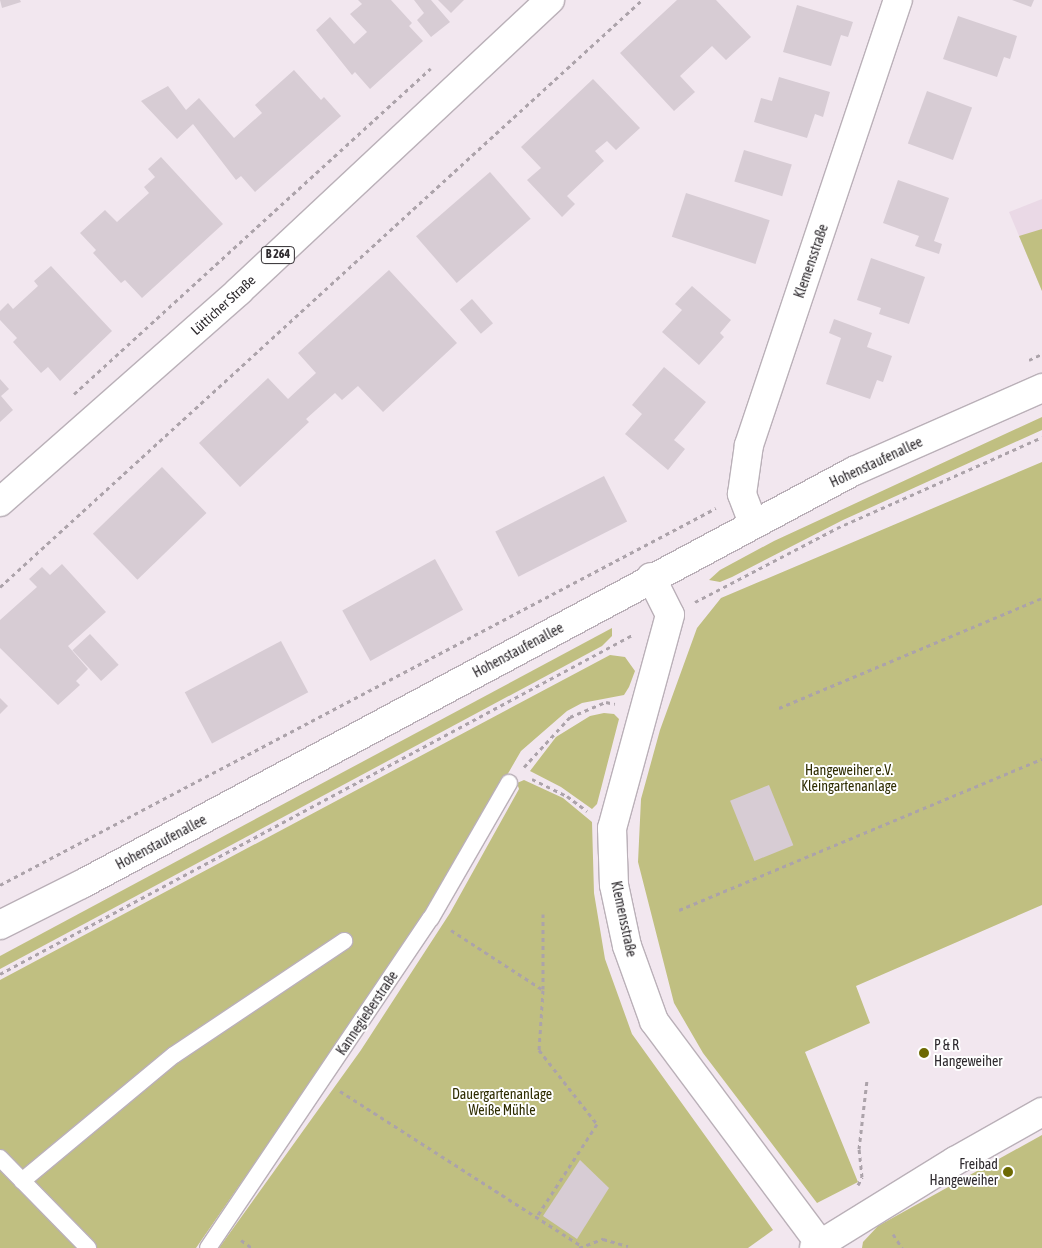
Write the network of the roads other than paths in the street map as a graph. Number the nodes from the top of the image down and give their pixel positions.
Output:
1 (550, 0) edge
2 (898, 0) edge
3 (1042, 388) edge
4 (0, 502) edge
5 (753, 523) junction
6 (652, 577) junction
7 (514, 778) road end
8 (0, 925) edge
9 (344, 941) dead end
10 (1042, 1112) edge
11 (0, 1158) edge
12 (22, 1181) junction
13 (819, 1247) edge
14 (88, 1248) edge
15 (208, 1248) edge

1 - 4 main road, Lütticher Straße / B 264
2 - 5 main road, Klemensstraße
3 - 5 main road, Hohenstaufenallee
5 - 6 main road, Hohenstaufenallee
6 - 8 main road, Hohenstaufenallee
6 - 13 main road, Klemensstraße
7 - 15 lane, Kannegießerstraße
9 - 12 lane
10 - 13 main road
11 - 12 lane
12 - 14 lane

